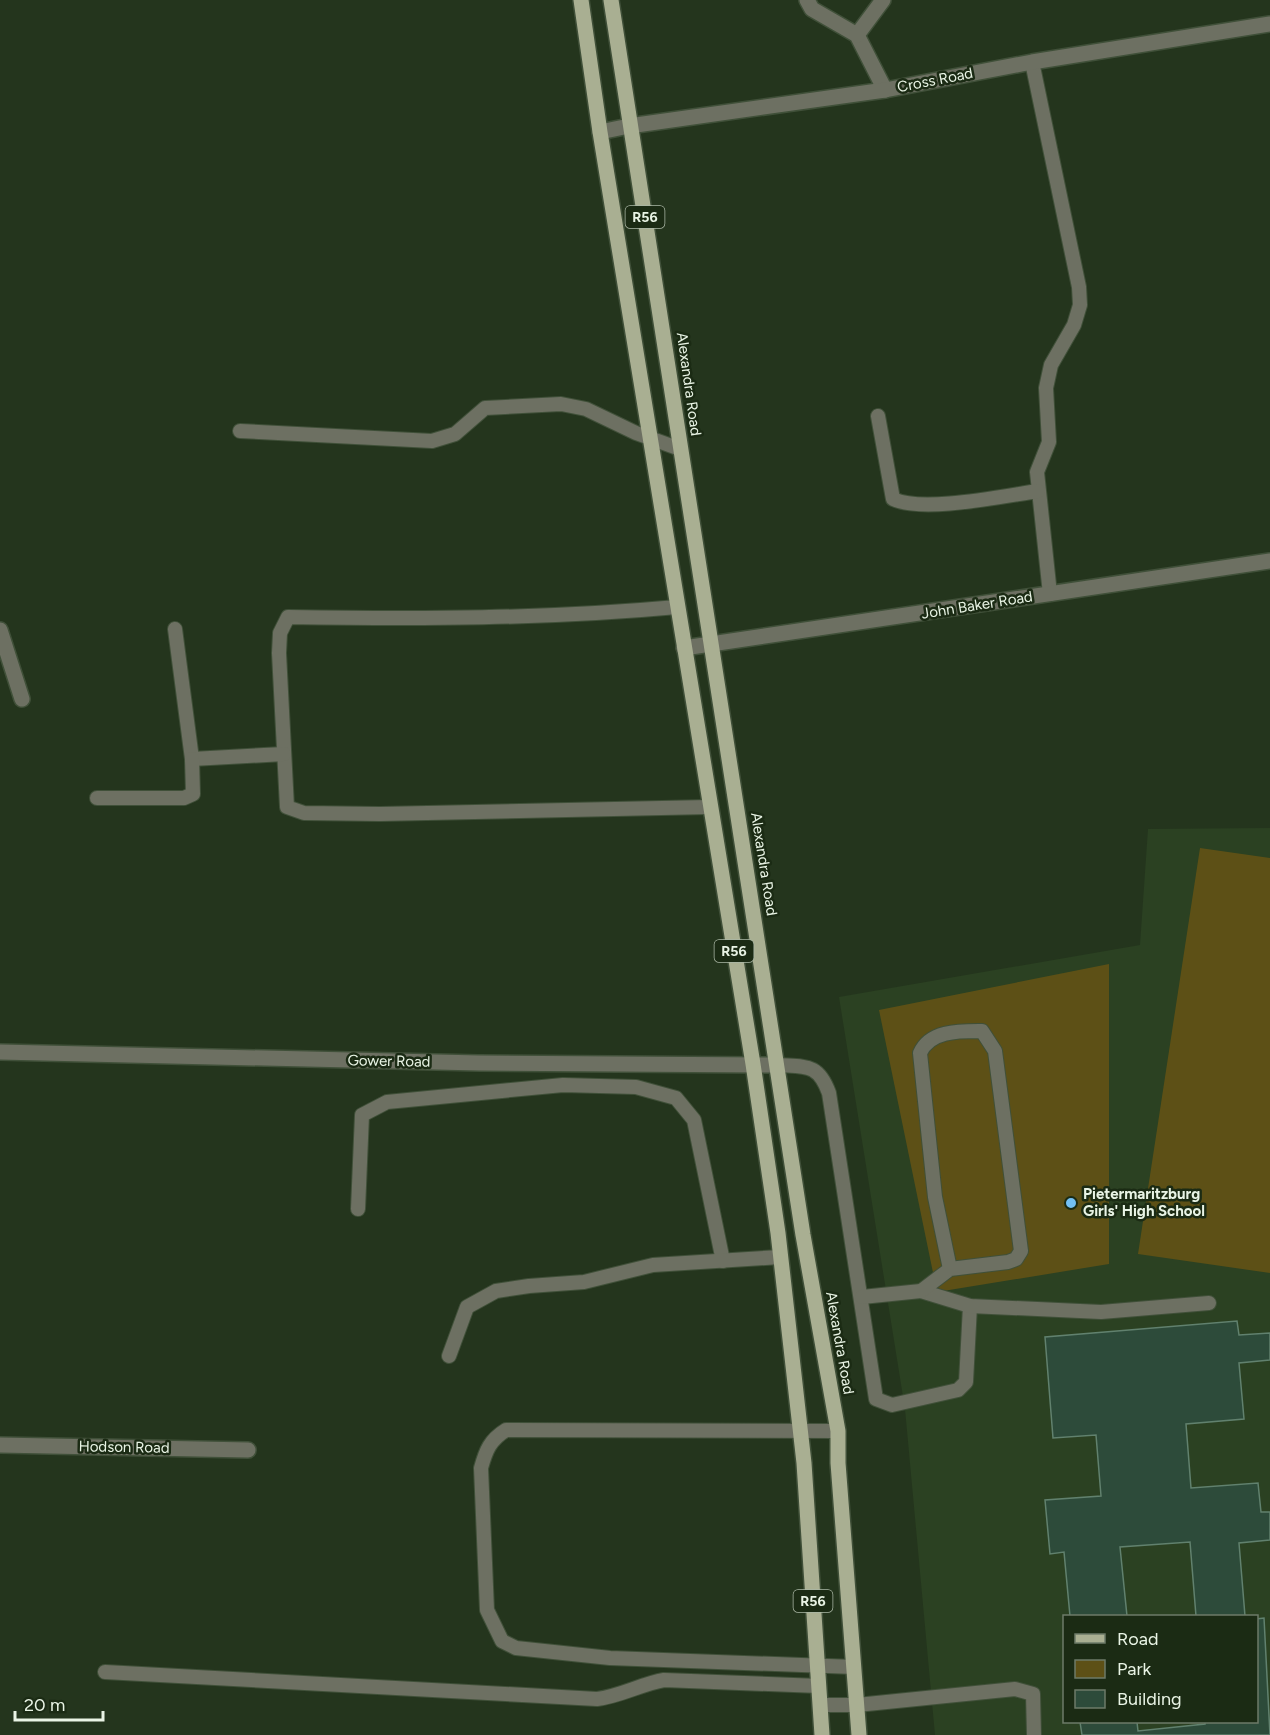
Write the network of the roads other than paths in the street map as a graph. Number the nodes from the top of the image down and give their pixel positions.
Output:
1 (581, 0) edge
2 (611, 0) edge
3 (807, 0) edge
4 (883, 0) edge
5 (1270, 24) edge
6 (857, 35) junction
7 (1032, 62) junction
8 (885, 90) junction
9 (629, 126) junction
10 (600, 132) junction
11 (878, 416) dead end
12 (240, 431) dead end
13 (652, 438) junction
14 (680, 449) junction
15 (1038, 491) junction
16 (1270, 561) edge
17 (1050, 594) junction
18 (677, 607) junction
19 (175, 629) dead end
20 (0, 630) edge
21 (711, 645) junction
22 (684, 648) junction
23 (22, 699) dead end
24 (285, 754) junction
25 (192, 759) junction
26 (97, 798) dead end
27 (709, 807) junction
28 (0, 1052) edge
29 (753, 1064) junction
30 (777, 1065) junction
31 (358, 1209) dead end
32 (780, 1257) junction
33 (723, 1261) junction
34 (950, 1269) junction
35 (921, 1291) junction
36 (862, 1297) junction
37 (1209, 1303) dead end
38 (970, 1306) junction
39 (449, 1356) dead end
40 (801, 1430) junction
41 (838, 1431) junction
42 (0, 1445) edge
43 (248, 1450) dead end
44 (819, 1665) junction
45 (854, 1667) junction
46 (105, 1672) dead end
47 (819, 1686) junction
48 (820, 1705) junction
49 (857, 1705) junction
50 (822, 1735) edge
51 (859, 1735) edge
52 (1034, 1735) edge

1 - 10 main road, R56
2 - 9 main road, Alexandra Road / R56
3 - 6 street
4 - 6 street
5 - 7 street, Cross Road
6 - 8 street
7 - 8 street, Cross Road
7 - 15 lane
8 - 9 street, Cross Road
9 - 10 street, Cross Road
9 - 14 main road, Alexandra Road / R56
10 - 13 main road, R56
11 - 15 lane
12 - 13 lane
13 - 14 lane
13 - 18 main road, R56
14 - 21 main road, Alexandra Road / R56
15 - 17 lane
16 - 17 street, John Baker Road
17 - 21 street, John Baker Road
18 - 22 main road, R56
18 - 24 lane
19 - 25 lane
20 - 23 street
21 - 22 street, John Baker Road
21 - 30 main road, Alexandra Road / R56
22 - 27 main road, R56
24 - 25 lane
24 - 27 lane
25 - 26 lane
27 - 29 main road, R56
28 - 29 street, Gower Road
29 - 30 street, Gower Road
29 - 32 main road, R56
30 - 36 lane
30 - 41 main road, Alexandra Road / R56
31 - 33 lane
32 - 33 lane
32 - 40 main road, R56
33 - 39 lane
34 - 34 lane
34 - 35 lane
35 - 36 lane
35 - 38 lane
36 - 38 lane
37 - 38 lane
40 - 41 lane
40 - 44 main road, R56
40 - 44 lane
41 - 45 main road, Alexandra Road / R56
42 - 43 street, Hodson Road
44 - 45 lane
44 - 47 main road, R56
45 - 49 main road, Alexandra Road / R56
46 - 47 lane
47 - 48 main road, R56
48 - 49 lane
48 - 50 main road, R56
49 - 51 main road, Alexandra Road / R56
49 - 52 lane

